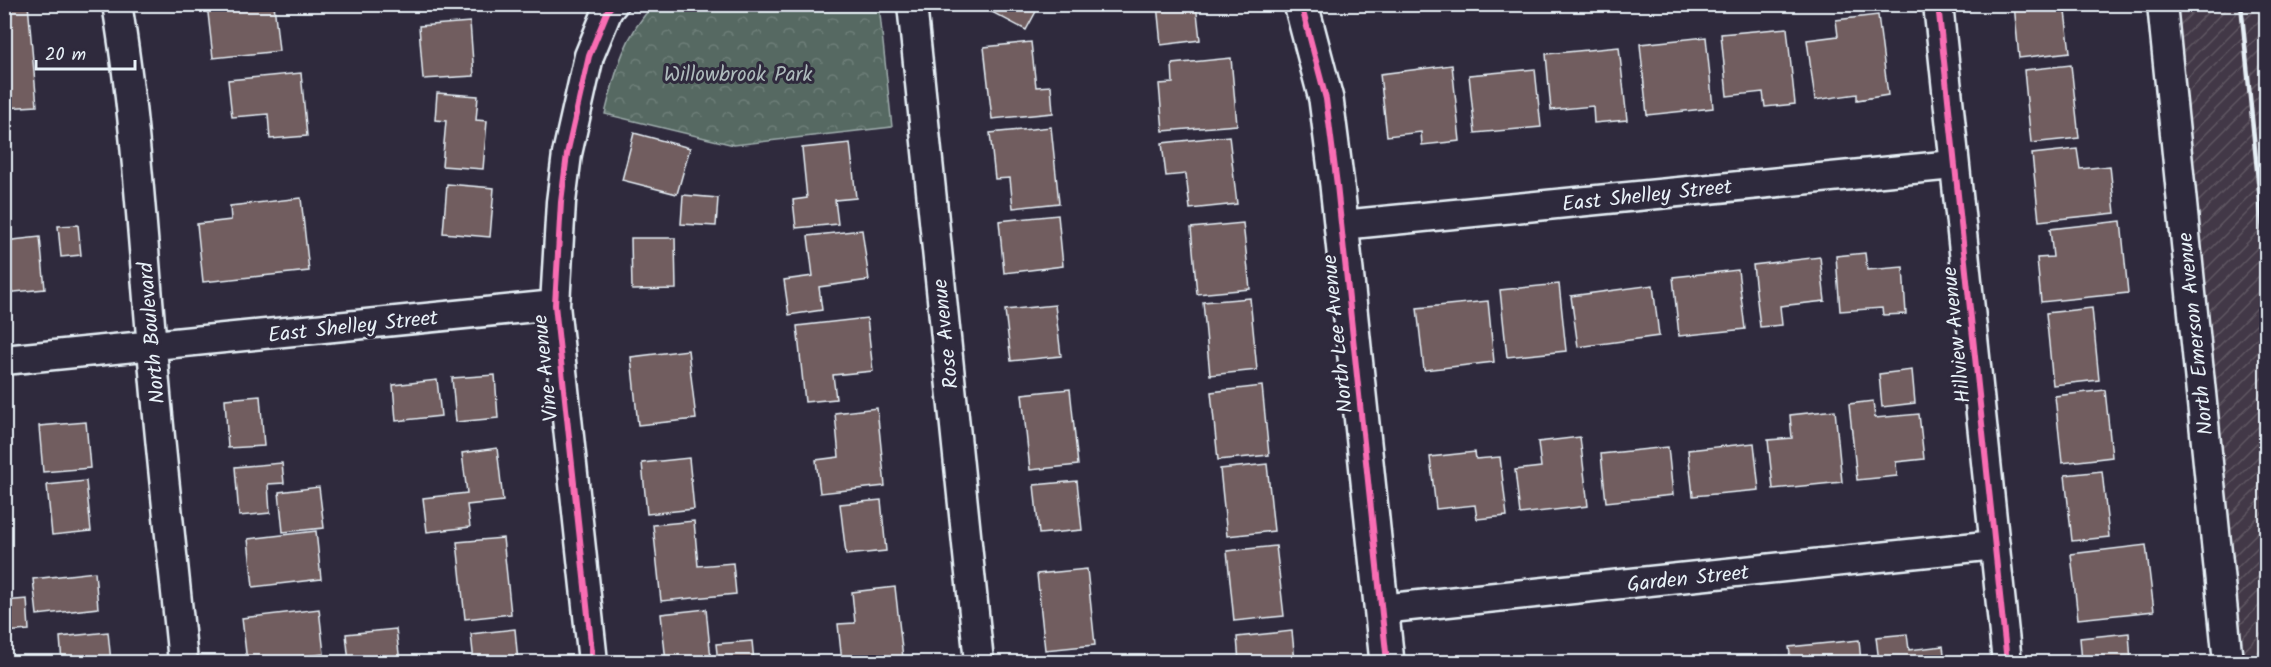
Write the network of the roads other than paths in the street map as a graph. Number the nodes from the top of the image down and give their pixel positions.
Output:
1 (117, 4) edge
2 (613, 4) edge
3 (912, 4) edge
4 (1301, 4) edge
5 (1938, 4) edge
6 (2162, 4) edge
7 (1953, 165) junction
8 (1342, 225) junction
9 (555, 305) junction
10 (151, 345) junction
11 (4, 360) edge
12 (1995, 545) junction
13 (1381, 609) junction
14 (183, 663) edge
15 (594, 663) edge
16 (979, 663) edge
17 (1387, 663) edge
18 (2007, 663) edge
19 (2228, 663) edge

1 - 10 street, North Boulevard
2 - 9 street, Vine Avenue
3 - 16 street, Rose Avenue
4 - 8 street, North Lee Avenue
5 - 7 street, Hillview Avenue
6 - 19 street, North Emerson Avenue
7 - 8 street, East Shelley Street
7 - 12 street, Hillview Avenue
8 - 13 street, North Lee Avenue
9 - 10 street, East Shelley Street
9 - 15 street, Vine Avenue
10 - 11 street, East Shelley Street
10 - 14 street, North Boulevard
12 - 13 street, Garden Street
12 - 18 street, Hillview Avenue
13 - 17 street, North Lee Avenue

